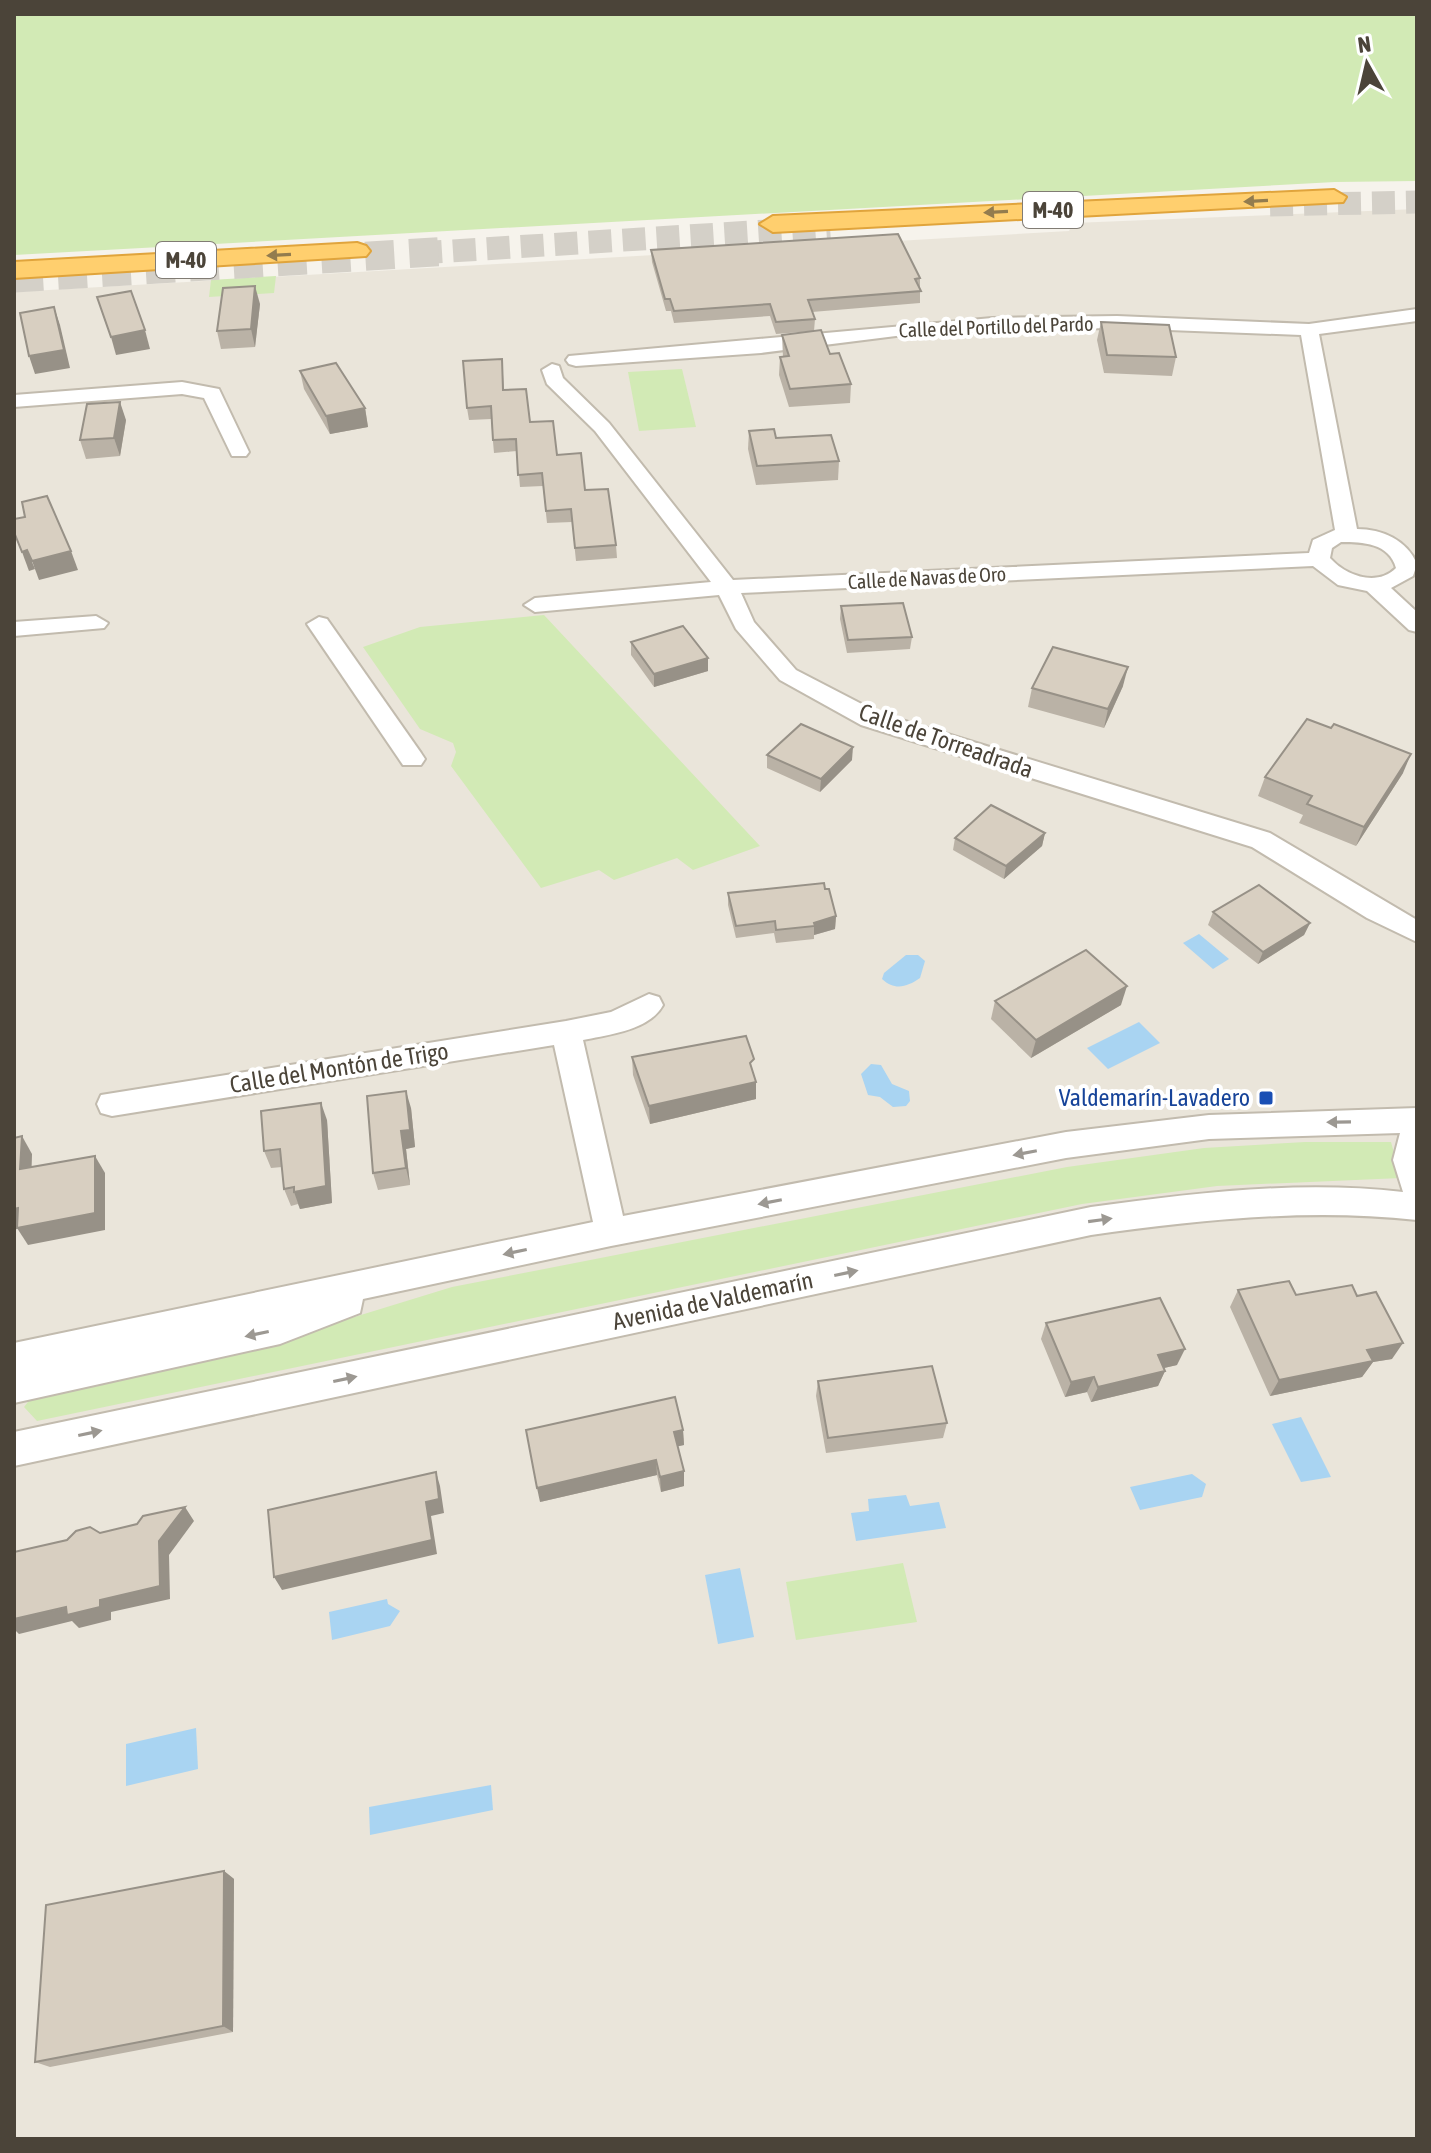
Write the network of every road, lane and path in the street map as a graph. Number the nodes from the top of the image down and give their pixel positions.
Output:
1 (1334, 197) dead end
2 (773, 224) dead end
3 (357, 251) dead end
4 (14, 270) edge
5 (1417, 315) edge
6 (1309, 330) junction
7 (552, 370) joint
8 (14, 401) edge
9 (239, 452) dead end
10 (1347, 535) junction
11 (1319, 559) junction
12 (1411, 560) edge
13 (1373, 584) junction
14 (727, 587) junction
15 (535, 605) dead end
16 (96, 623) dead end
17 (319, 624) dead end
18 (1417, 625) edge
19 (14, 629) edge
20 (412, 759) dead end
21 (1417, 932) edge
22 (649, 1005) dead end
23 (566, 1032) junction
24 (112, 1104) dead end
25 (1417, 1120) edge
26 (1417, 1130) edge
27 (1417, 1189) edge
28 (1417, 1207) edge
29 (611, 1232) junction
30 (436, 1269) junction
31 (14, 1358) edge
32 (14, 1387) edge
33 (14, 1449) edge

1 -> 2 highway, M-40
3 -> 4 highway, M-40
5 - 6 street, Calle del Portillo del Pardo
6 - 7 street, Calle del Portillo del Pardo
6 - 10 street
7 - 14 street, Calle de Torreadrada
8 - 9 street
10 - 11 street
10 - 12 street
11 - 13 street
11 - 14 street, Calle de Navas de Oro
12 - 13 street
13 - 18 street
14 - 15 street, Calle de Navas de Oro
14 - 21 street, Calle de Torreadrada
16 - 19 street
17 - 20 street
22 - 23 street, Calle del Montón de Trigo
23 - 24 street, Calle del Montón de Trigo
23 - 29 street
25 -> 29 street
26 - 27 street
33 -> 28 street, Avenida de Valdemarín
29 -> 30 street
30 - 31 street
30 -> 32 street

